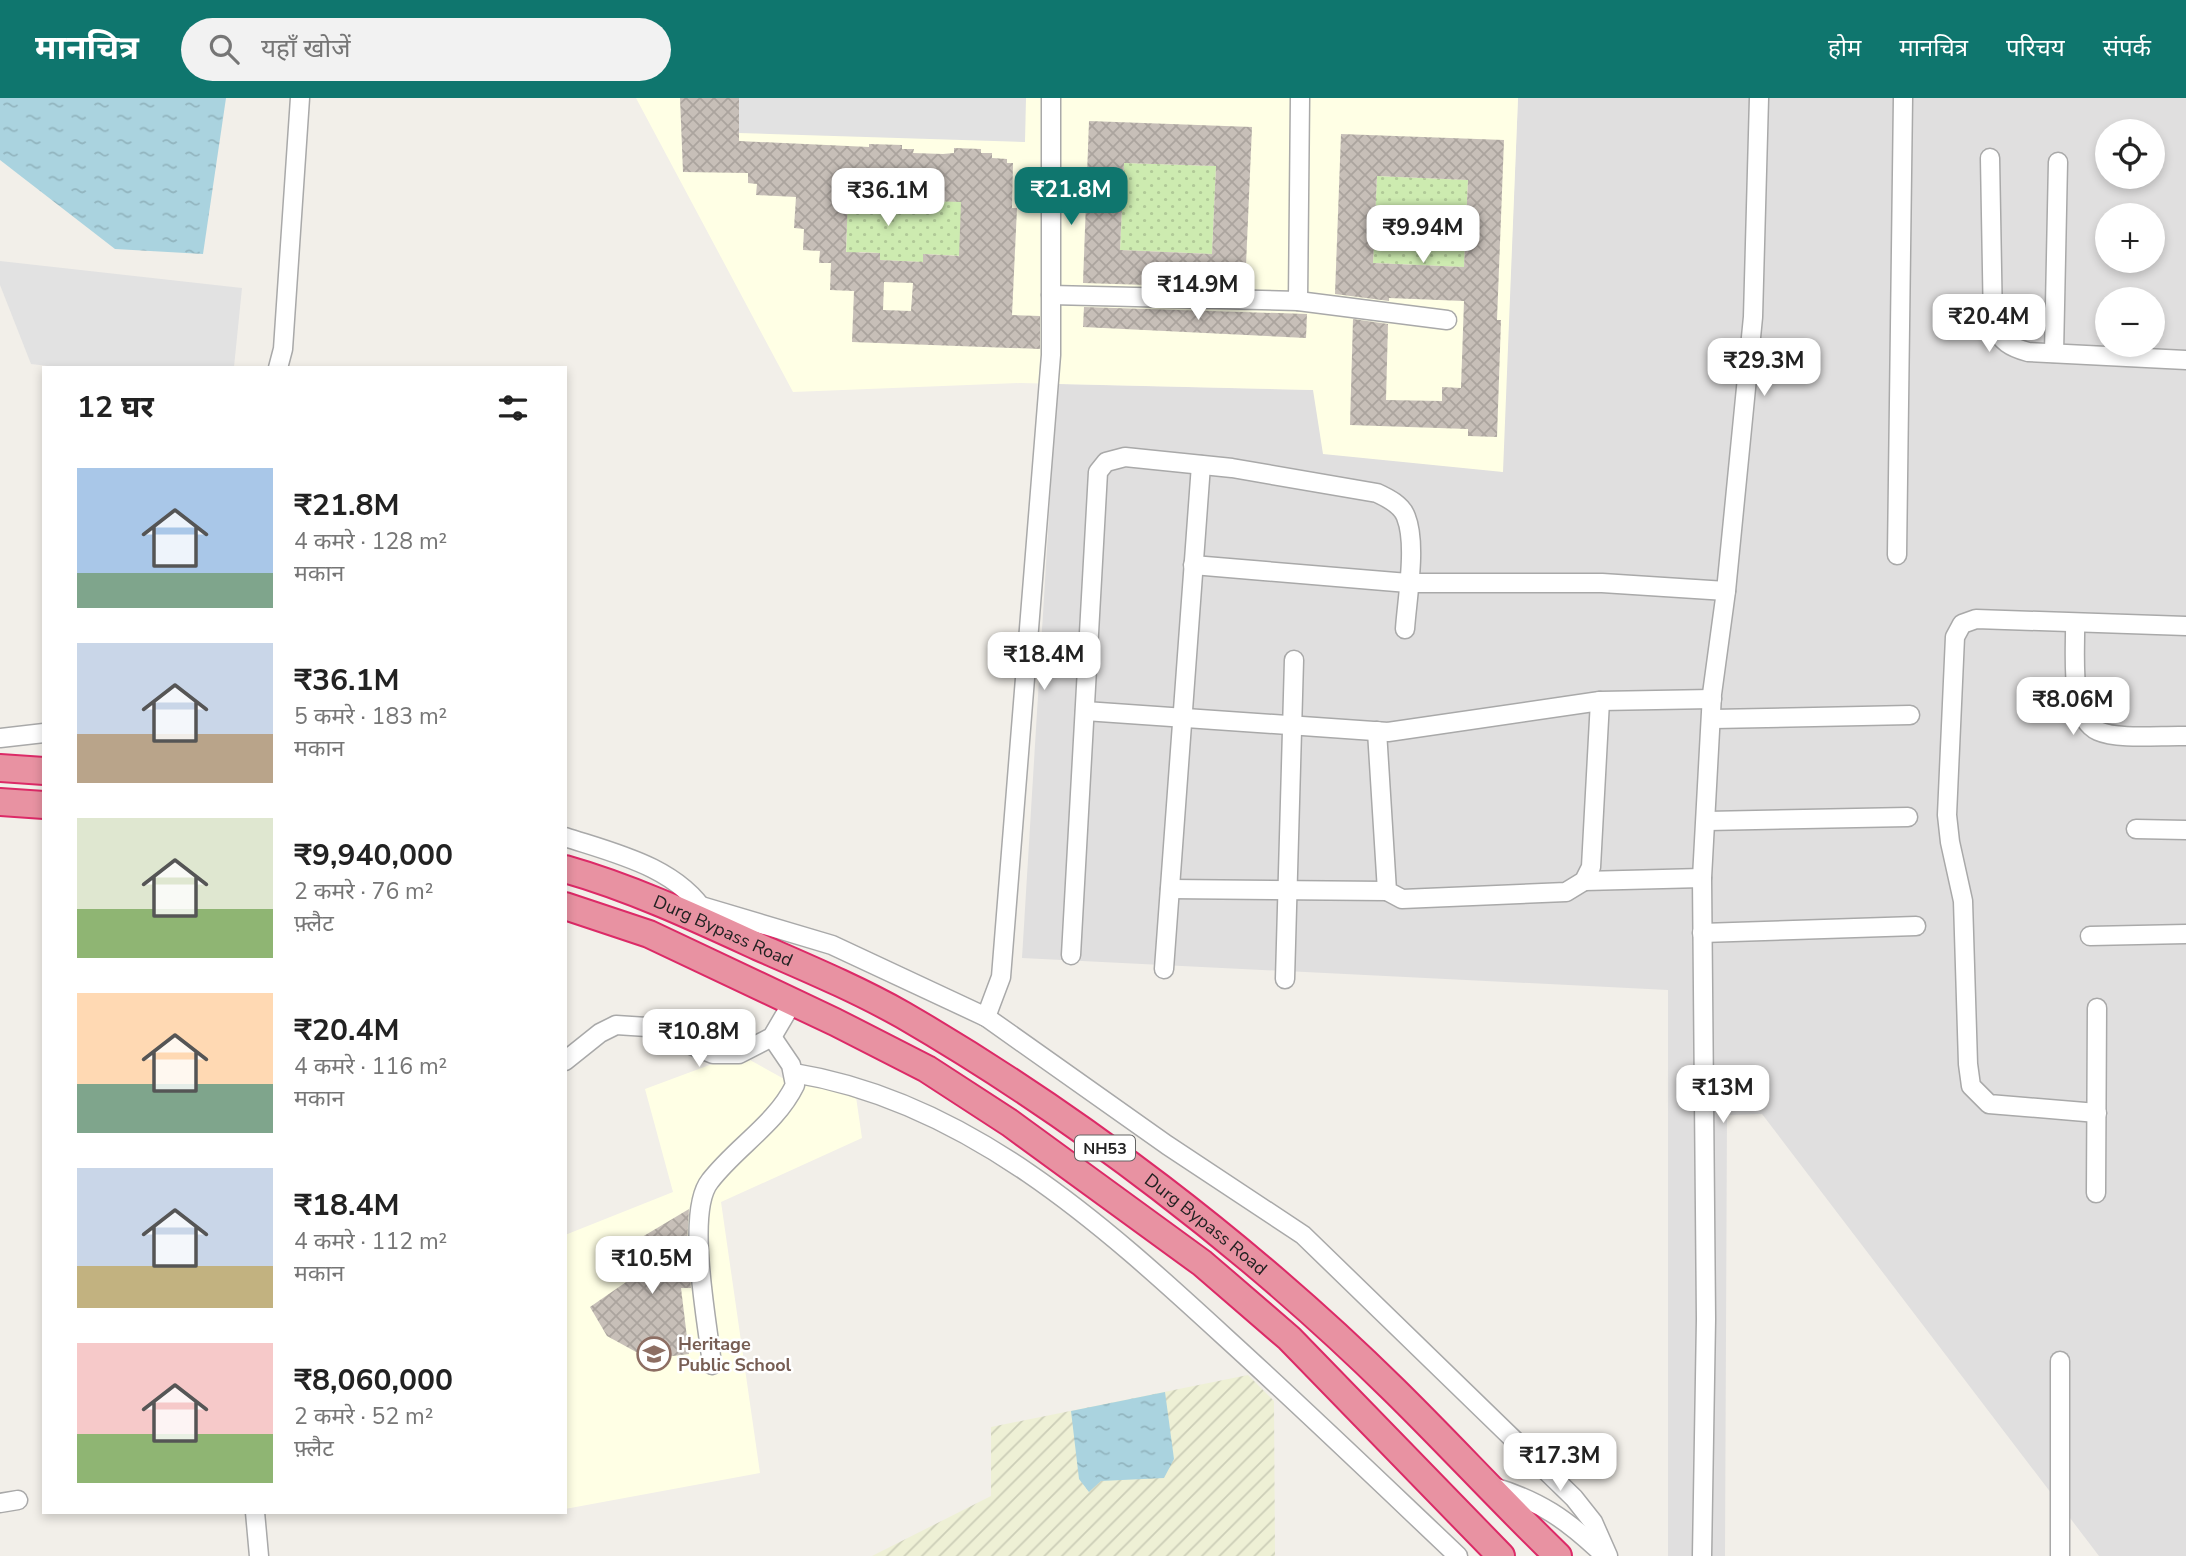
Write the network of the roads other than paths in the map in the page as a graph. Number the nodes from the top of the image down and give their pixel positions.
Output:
1 (300, 98) edge
2 (1051, 98) edge
3 (1300, 98) edge
4 (1759, 98) edge
5 (1903, 98) edge
6 (1990, 158) dead end
7 (2058, 162) dead end
8 (1051, 295) junction
9 (1298, 301) junction
10 (1447, 320) dead end
11 (2054, 353) junction
12 (2186, 360) edge
13 (279, 366) edge
14 (1201, 465) junction
15 (1897, 555) dead end
16 (1193, 565) junction
17 (1408, 583) junction
18 (1726, 591) junction
19 (2075, 623) junction
20 (2186, 626) edge
21 (1405, 629) dead end
22 (1294, 660) dead end
23 (1712, 699) junction
24 (1600, 701) junction
25 (1084, 711) junction
26 (1910, 715) dead end
27 (1181, 719) junction
28 (1713, 719) junction
29 (1294, 727) junction
30 (1377, 731) junction
31 (42, 733) edge
32 (2186, 736) edge
33 (0, 738) edge
34 (0, 768) edge
35 (42, 771) edge
36 (0, 802) edge
37 (42, 805) edge
38 (1909, 817) dead end
39 (1707, 821) junction
40 (2136, 830) dead end
41 (2186, 830) edge
42 (567, 838) edge
43 (567, 870) edge
44 (1702, 878) junction
45 (1584, 881) junction
46 (1170, 889) junction
47 (1288, 890) junction
48 (1387, 891) junction
49 (567, 907) edge
50 (708, 916) junction
51 (1916, 926) dead end
52 (1702, 933) junction
53 (2186, 934) edge
54 (2090, 936) dead end
55 (1071, 955) dead end
56 (1164, 969) dead end
57 (1285, 979) dead end
58 (793, 1003) junction
59 (2097, 1008) dead end
60 (986, 1017) junction
61 (772, 1037) junction
62 (567, 1059) edge
63 (794, 1073) junction
64 (2097, 1113) junction
65 (2096, 1193) dead end
66 (2060, 1361) dead end
67 (712, 1365) dead end
68 (1483, 1484) junction
69 (255, 1514) edge
70 (259, 1556) edge
71 (1458, 1556) edge
72 (1501, 1556) edge
73 (1558, 1556) edge
74 (1607, 1556) edge
75 (1702, 1556) edge
76 (2060, 1556) edge

1 - 13 street
2 - 8 street
3 - 9 street
4 - 18 street
5 - 15 street
6 - 11 street
7 - 11 street
8 - 9 street
8 - 60 street
9 - 10 street
11 - 12 street
14 - 16 street
14 - 17 street
14 - 25 street
16 - 17 street
16 - 27 street
17 - 18 street
17 - 21 street
18 - 23 street
19 - 20 street
19 - 32 street
19 - 64 street
22 - 29 street
23 - 24 street
23 - 28 street
24 - 30 street
24 - 45 street
25 - 27 street
25 - 55 street
26 - 28 street
27 - 29 street
27 - 46 street
28 - 39 street
29 - 30 street
29 - 47 street
30 - 48 street
31 - 33 street
34 - 35 highway
36 - 37 highway
38 - 39 street
39 - 44 street
40 - 41 street
42 - 50 street
43 - 50 highway, Durg Bypass Road / NH53
44 - 45 street
44 - 52 street
45 - 48 street
46 - 47 street
46 - 56 street
47 - 48 street
47 - 57 street
49 - 58 highway, Durg Bypass Road / NH53
50 - 60 street
50 - 68 highway, Durg Bypass Road / NH53
51 - 52 street
52 - 75 street
53 - 54 street
58 - 61 street
58 - 72 highway, Durg Bypass Road / NH53
59 - 64 street
60 - 74 street
61 - 62 street
61 - 63 street
63 - 67 street
63 - 71 street
64 - 65 street
66 - 76 street
68 - 73 highway, Durg Bypass Road / NH53
68 - 74 street
69 - 70 street

